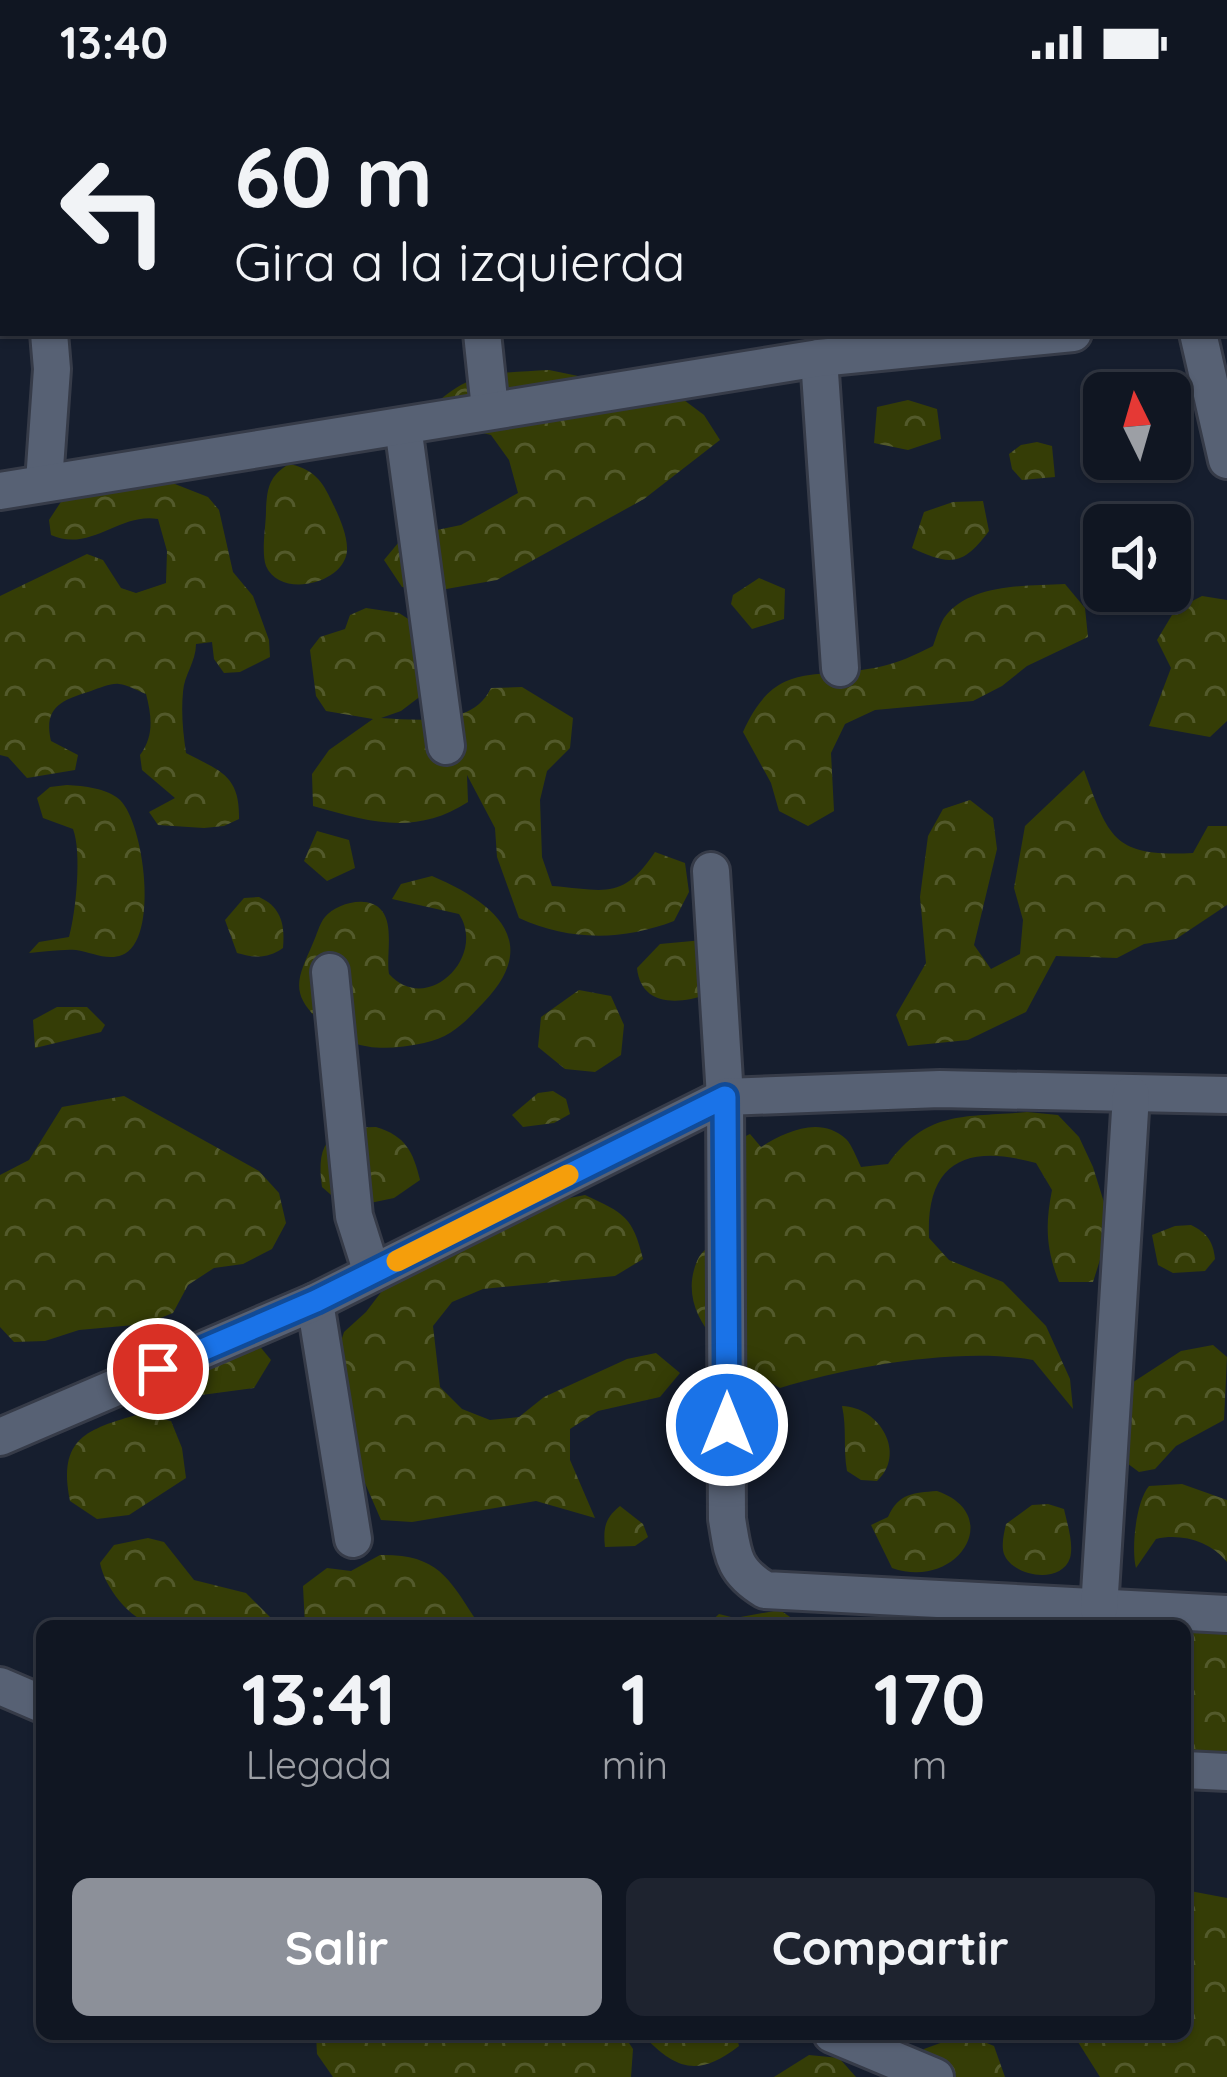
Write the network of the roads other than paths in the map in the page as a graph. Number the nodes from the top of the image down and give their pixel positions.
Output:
1 (49, 336) edge
2 (482, 336) edge
3 (1020, 336) edge
4 (1199, 336) edge
5 (896, 343) edge
6 (819, 358) junction
7 (490, 409) junction
8 (403, 425) junction
9 (1227, 460) edge
10 (44, 482) junction
11 (0, 490) edge
12 (840, 668) dead end
13 (446, 746) dead end
14 (711, 872) dead end
15 (330, 973) dead end
16 (1131, 1095) junction
17 (1227, 1095) edge
18 (725, 1097) junction
19 (372, 1273) junction
20 (316, 1301) junction
21 (0, 1437) edge
22 (353, 1539) dead end
23 (1099, 1609) junction
24 (1227, 1614) edge
25 (0, 1686) edge
26 (36, 1701) edge
27 (1191, 1770) edge
28 (1227, 1772) edge
29 (846, 2040) edge
30 (934, 2077) edge

1 - 10 street
2 - 7 street
3 - 5 street
4 - 9 street
5 - 6 street
6 - 7 street
6 - 12 street
7 - 8 street
8 - 10 street
8 - 13 street
10 - 11 street
14 - 18 street
15 - 19 street
16 - 17 street
16 - 18 street
16 - 23 street
18 - 19 street
18 - 23 street
19 - 20 street
20 - 21 street
20 - 22 street
23 - 24 street
25 - 26 street
27 - 28 street
29 - 30 street

